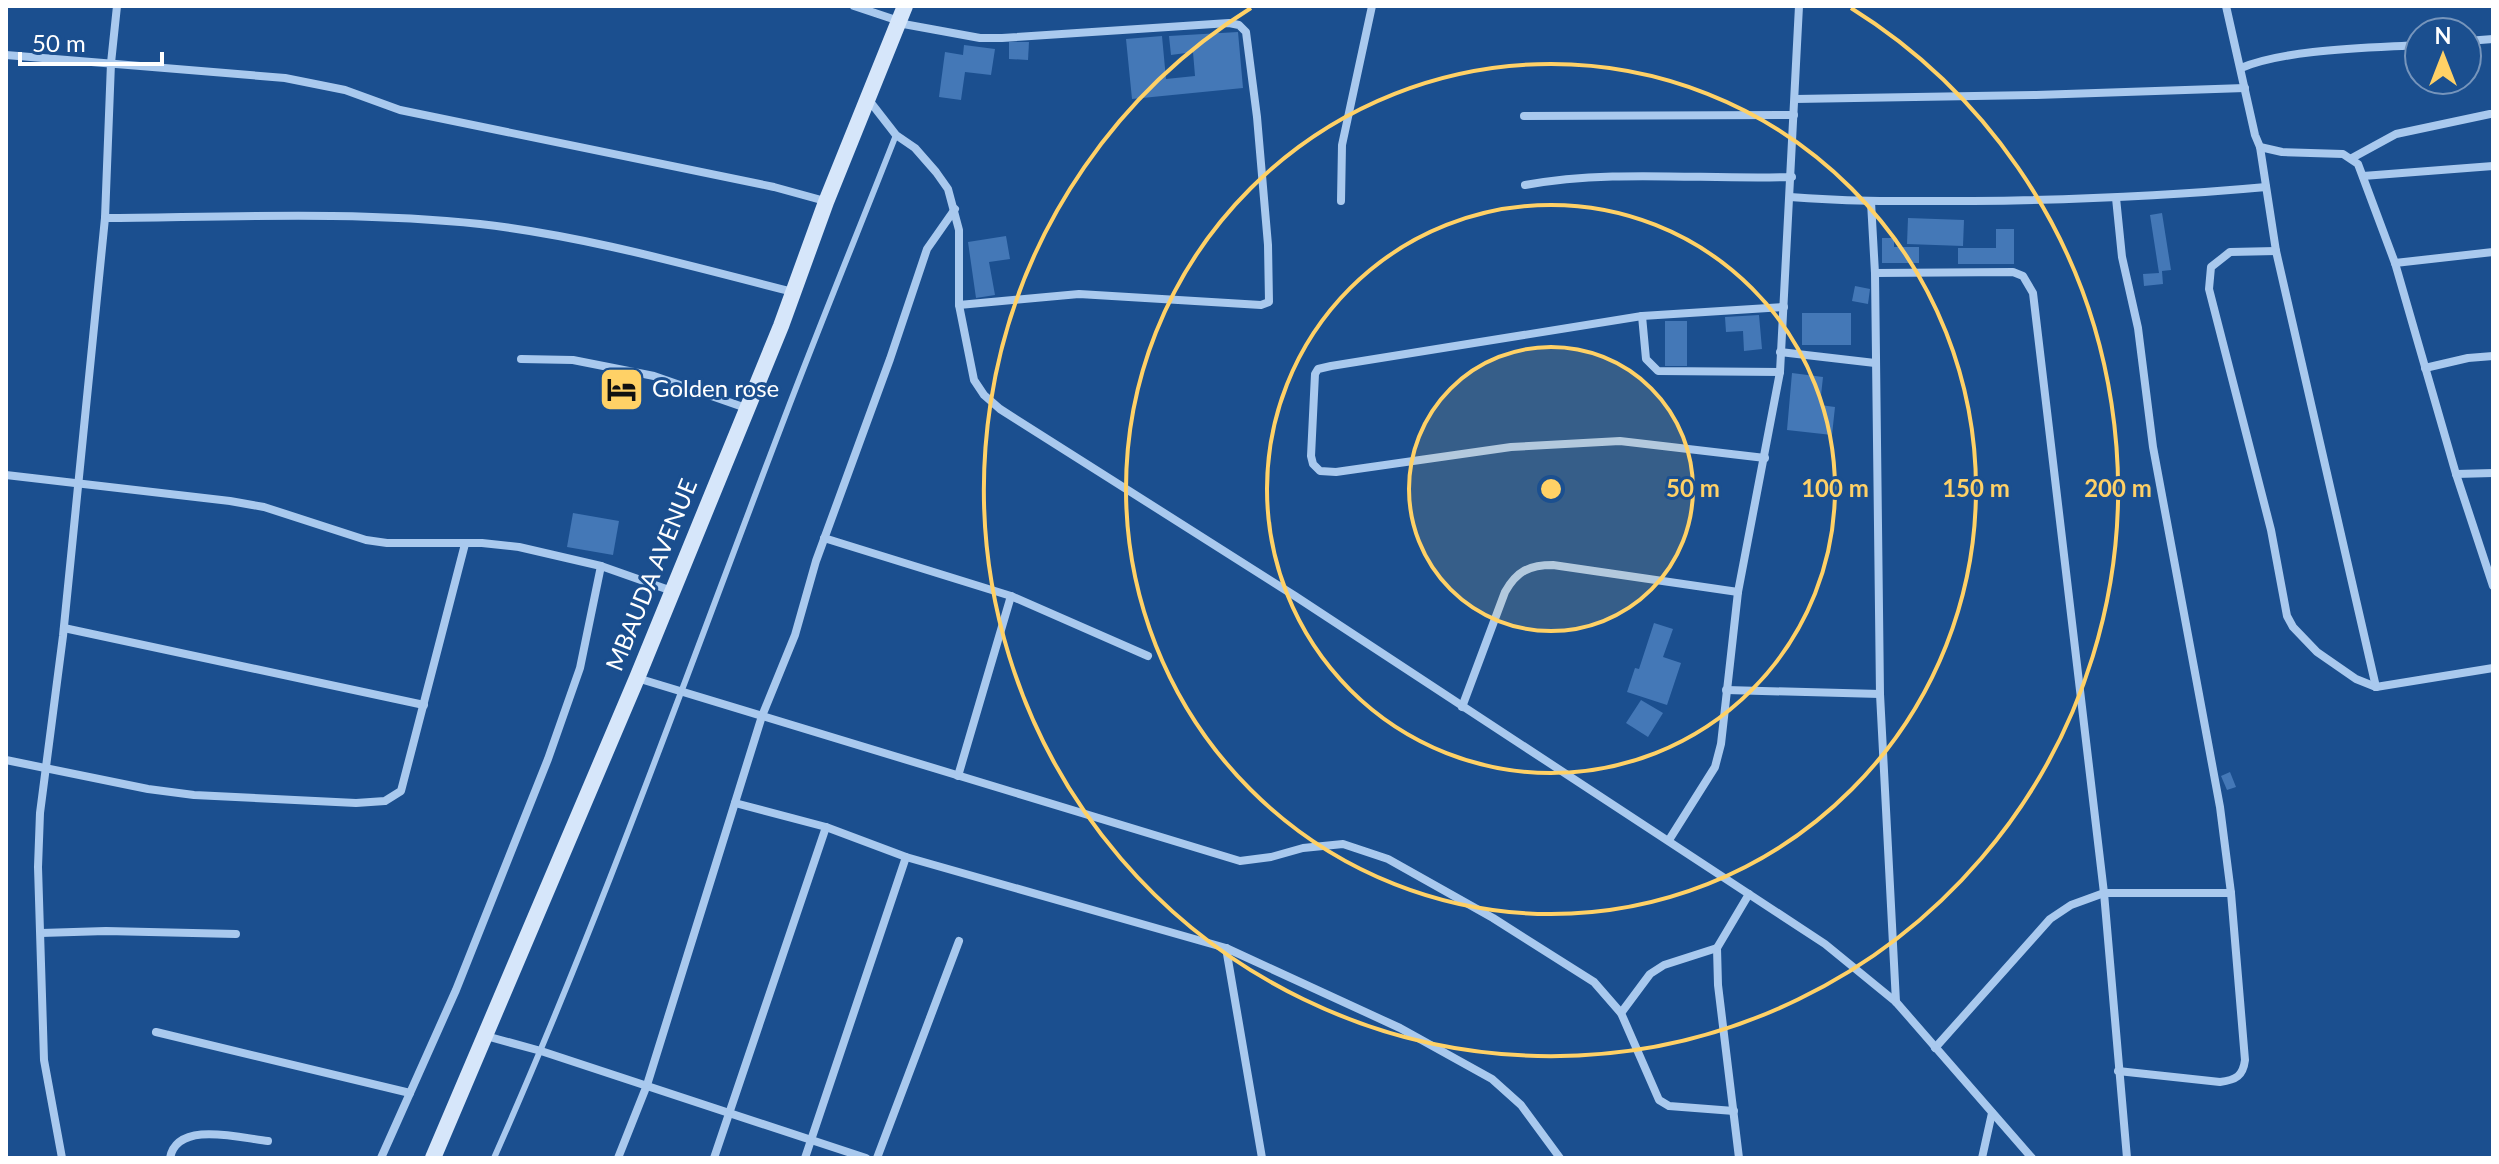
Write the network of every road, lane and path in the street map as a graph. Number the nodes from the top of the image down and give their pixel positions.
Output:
1 (117, 6) edge
2 (854, 6) edge
3 (905, 6) edge
4 (1372, 6) edge
5 (1799, 6) edge
6 (2226, 6) edge
7 (898, 23) junction
8 (2403, 46) edge
9 (6, 55) edge
10 (111, 63) junction
11 (2241, 68) junction
12 (2245, 88) junction
13 (868, 99) junction
14 (1795, 99) junction
15 (2490, 114) dead end
16 (1794, 115) junction
17 (1524, 116) dead end
18 (896, 135) junction
19 (2260, 147) junction
20 (2352, 158) junction
21 (2493, 166) edge
22 (2363, 176) junction
23 (1792, 177) junction
24 (1525, 185) dead end
25 (2266, 187) junction
26 (1790, 197) junction
27 (2116, 198) junction
28 (1341, 201) dead end
29 (826, 202) junction
30 (1871, 202) junction
31 (955, 209) junction
32 (105, 218) junction
33 (2276, 251) junction
34 (2493, 252) edge
35 (2395, 263) junction
36 (1875, 273) junction
37 (793, 292) junction
38 (959, 305) junction
39 (1784, 307) junction
40 (1642, 316) junction
41 (1780, 352) junction
42 (2493, 356) edge
43 (521, 359) dead end
44 (1875, 363) junction
45 (2425, 368) junction
46 (1780, 372) junction
47 (746, 408) junction
48 (1765, 458) junction
49 (2493, 473) edge
50 (2456, 474) junction
51 (6, 475) edge
52 (78, 484) junction
53 (824, 538) junction
54 (465, 544) junction
55 (601, 566) junction
56 (2493, 586) edge
57 (672, 591) junction
58 (1738, 592) junction
59 (1011, 596) junction
60 (64, 628) junction
61 (1148, 656) dead end
62 (2493, 668) edge
63 (637, 678) junction
64 (2376, 687) junction
65 (1726, 690) junction
66 (681, 693) junction
67 (1880, 694) junction
68 (424, 705) junction
69 (1462, 707) junction
70 (762, 716) junction
71 (6, 760) edge
72 (45, 769) junction
73 (958, 776) junction
74 (735, 803) junction
75 (826, 827) junction
76 (1669, 840) junction
77 (906, 857) junction
78 (2104, 893) junction
79 (2231, 893) junction
80 (1749, 894) junction
81 (41, 933) junction
82 (236, 934) dead end
83 (959, 941) dead end
84 (1226, 948) junction
85 (1717, 948) junction
86 (1896, 1002) junction
87 (1621, 1013) junction
88 (156, 1032) dead end
89 (486, 1036) junction
90 (1935, 1048) junction
91 (541, 1051) junction
92 (2118, 1071) junction
93 (647, 1085) junction
94 (410, 1093) junction
95 (1734, 1111) junction
96 (729, 1113) junction
97 (1992, 1113) junction
98 (812, 1140) junction
99 (268, 1141) dead end
100 (62, 1158) edge
101 (170, 1158) edge
102 (381, 1158) edge
103 (433, 1158) edge
104 (494, 1158) edge
105 (618, 1158) edge
106 (714, 1158) edge
107 (805, 1158) edge
108 (866, 1158) edge
109 (877, 1158) edge
110 (1262, 1158) edge
111 (1560, 1158) edge
112 (1739, 1158) edge
113 (1982, 1158) edge
114 (2032, 1158) edge
115 (2127, 1158) edge

1 - 10 street
2 - 7 street
3 - 7 street, MBAUDA AVENUE
4 - 28 street
5 - 14 street
6 - 11 street
7 - 13 street, MBAUDA AVENUE
7 - 38 street
8 - 11 street
9 - 10 street
10 - 29 street
10 - 32 street
11 - 12 street
12 - 14 street
12 - 19 street
13 - 18 street
13 - 29 street, MBAUDA AVENUE
14 - 16 street
15 - 20 street
16 - 17 street
16 - 23 street
18 - 31 street
18 - 66 lane
19 - 20 street
19 - 25 street
20 - 22 street
21 - 22 street
22 - 35 street
23 - 24 street
23 - 26 street
25 - 27 street
25 - 33 street
26 - 30 street
26 - 39 street
27 - 30 street
27 - 79 street
29 - 37 street, MBAUDA AVENUE
30 - 36 street
31 - 38 street
31 - 53 street
32 - 37 street
32 - 52 street
33 - 64 street
33 - 64 street
34 - 35 street
35 - 45 street
36 - 44 street
36 - 78 street
37 - 47 street, MBAUDA AVENUE
38 - 69 street
39 - 40 street
39 - 41 street
40 - 46 street
40 - 48 street
41 - 44 street
41 - 46 street
42 - 45 street
43 - 47 street
44 - 67 street
45 - 50 street
46 - 48 street
47 - 57 street, MBAUDA AVENUE
48 - 58 street
49 - 50 street
50 - 56 street
51 - 52 street
52 - 54 street
52 - 60 street
53 - 59 street
53 - 70 street
54 - 55 street
54 - 68 street
55 - 57 street
55 - 94 street
57 - 63 street, MBAUDA AVENUE
58 - 65 street
58 - 69 street
59 - 61 street
59 - 73 street
60 - 68 street
60 - 72 street
62 - 64 street
63 - 66 street
63 - 89 street, MBAUDA AVENUE
65 - 67 street
65 - 76 street
66 - 70 street
66 - 91 lane
67 - 86 street
68 - 72 street
69 - 76 street
70 - 73 street
70 - 74 street
71 - 72 street
72 - 81 street
73 - 87 street
74 - 75 street
74 - 93 street
75 - 77 street
75 - 96 street
76 - 80 street
77 - 84 street
77 - 98 street
78 - 79 street
78 - 90 street
78 - 92 street
79 - 92 street
80 - 85 street
80 - 86 street
81 - 82 street
81 - 100 street
83 - 109 street
84 - 110 street
84 - 111 street
85 - 87 street
85 - 95 street
86 - 90 street
87 - 95 street
88 - 94 street
89 - 91 street
89 - 103 street, MBAUDA AVENUE
90 - 97 street
91 - 93 street
91 - 104 lane
92 - 115 street
93 - 96 street
93 - 105 street
94 - 102 street
95 - 112 street
96 - 98 street
96 - 106 street
97 - 113 street
97 - 114 street
98 - 107 street
98 - 108 street
99 - 101 street

